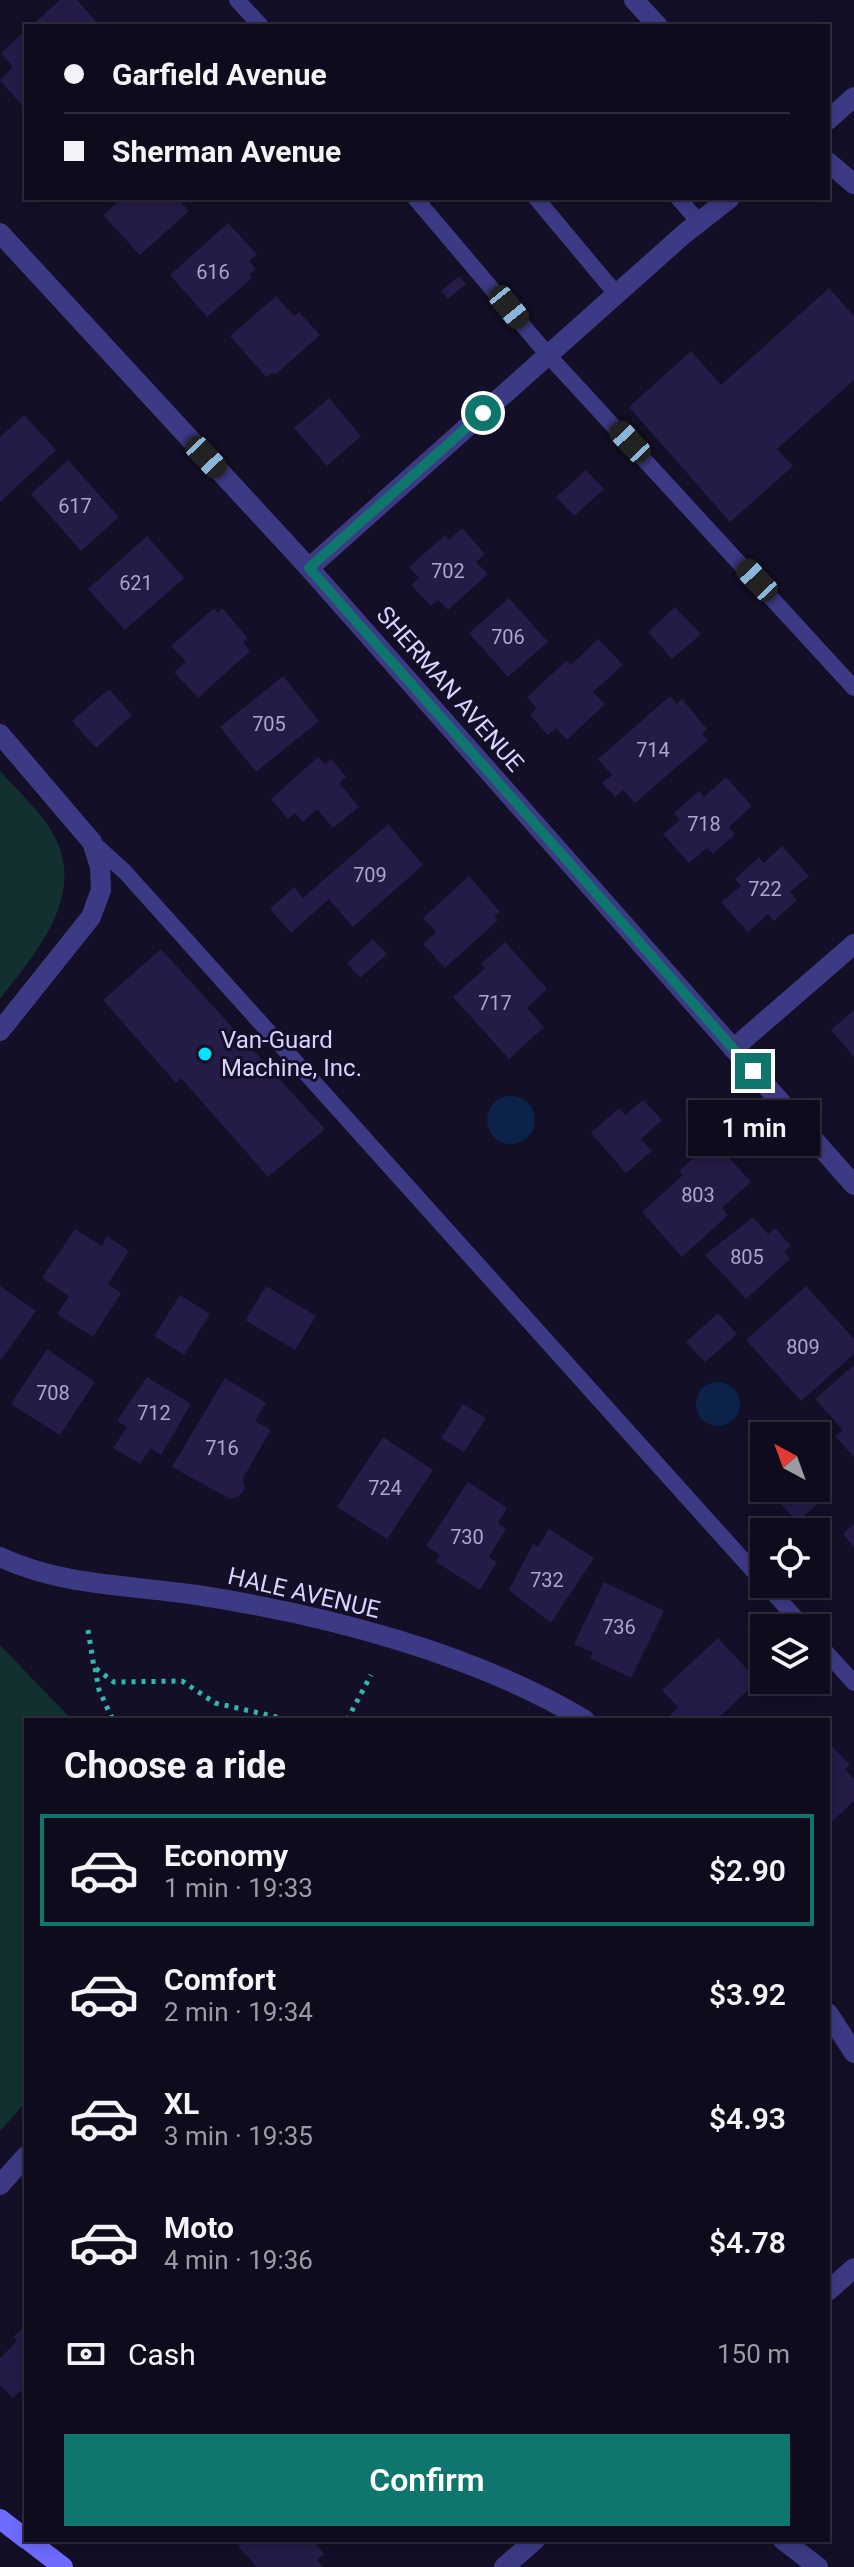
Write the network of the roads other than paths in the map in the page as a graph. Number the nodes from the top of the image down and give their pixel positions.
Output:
1 (237, 0) edge
2 (634, 0) edge
3 (259, 24) edge
4 (656, 24) edge
5 (854, 97) edge
6 (830, 118) edge
7 (830, 164) edge
8 (854, 184) edge
9 (417, 200) edge
10 (538, 200) edge
11 (680, 200) edge
12 (727, 200) edge
13 (699, 222) junction
14 (0, 233) edge
15 (617, 295) junction
16 (548, 355) junction
17 (309, 568) junction
18 (854, 688) edge
19 (0, 734) edge
20 (92, 842) junction
21 (854, 944) edge
22 (0, 1031) edge
23 (733, 1049) junction
24 (854, 1185) edge
25 (0, 1557) edge
26 (750, 1568) edge
27 (777, 1598) edge
28 (792, 1614) edge
29 (830, 1656) edge
30 (854, 1683) edge
31 (582, 1718) edge
32 (830, 2016) edge
33 (854, 2053) edge
34 (24, 2158) edge
35 (0, 2185) edge
36 (854, 2268) edge
37 (830, 2289) edge
38 (0, 2519) edge
39 (24, 2537) edge
40 (31, 2542) edge
41 (533, 2542) edge
42 (786, 2542) edge
43 (63, 2567) edge
44 (504, 2567) edge
45 (818, 2567) edge

1 - 3 lane
2 - 4 street
5 - 6 street
7 - 8 street
9 - 16 lane
10 - 15 lane
11 - 13 lane
12 - 13 street
13 - 15 street
14 - 17 street, SHERMAN AVENUE
15 - 16 street
16 - 17 street
16 - 18 lane
17 - 23 street, SHERMAN AVENUE
19 - 20 street
20 - 22 street
20 - 26 lane
21 - 23 street
23 - 24 street, SHERMAN AVENUE
25 - 31 street, HALE AVENUE
27 - 28 lane
29 - 30 lane
32 - 33 street
34 - 35 street
36 - 37 street
38 - 39 main road
40 - 43 main road
41 - 44 street
42 - 45 street

